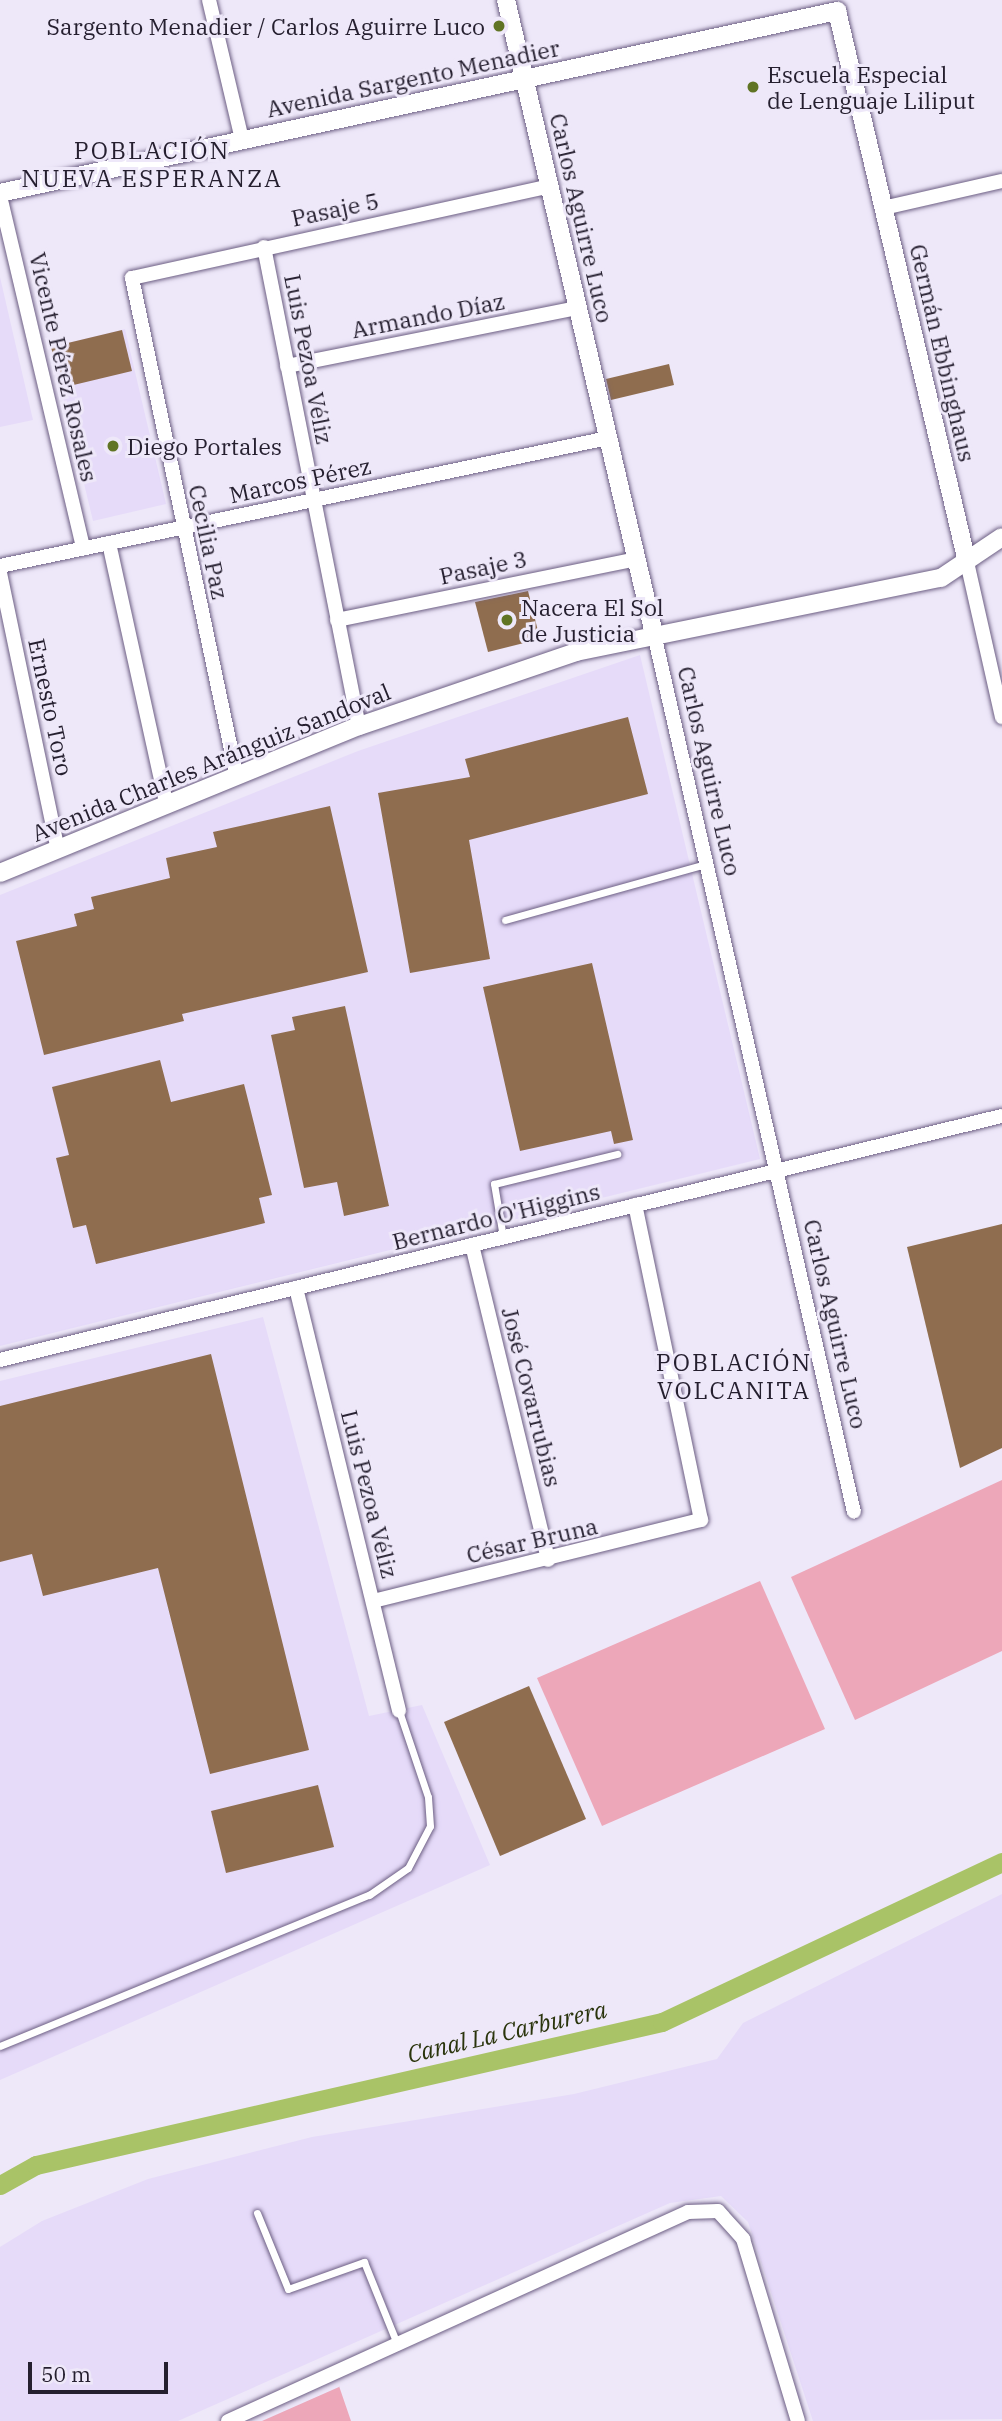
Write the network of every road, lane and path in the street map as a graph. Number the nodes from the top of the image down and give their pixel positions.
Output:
1 (209, 0) edge
2 (506, 0) edge
3 (836, 6) edge
4 (524, 79) junction
5 (242, 140) junction
6 (1002, 181) edge
7 (550, 186) junction
8 (0, 194) edge
9 (883, 208) junction
10 (264, 247) junction
11 (132, 278) joint
12 (578, 308) junction
13 (287, 366) junction
14 (608, 438) junction
15 (313, 500) junction
16 (183, 527) junction
17 (1002, 537) edge
18 (109, 543) junction
19 (83, 548) junction
20 (637, 559) junction
21 (967, 562) junction
22 (0, 566) edge
23 (0, 573) edge
24 (337, 620) junction
25 (654, 634) junction
26 (1002, 717) edge
27 (359, 726) junction
28 (236, 773) junction
29 (166, 803) junction
30 (58, 850) junction
31 (706, 864) junction
32 (0, 873) edge
33 (505, 920) dead end
34 (1002, 1116) edge
35 (617, 1154) dead end
36 (776, 1171) junction
37 (635, 1205) junction
38 (503, 1237) junction
39 (472, 1245) junction
40 (296, 1288) junction
41 (0, 1360) edge
42 (854, 1512) dead end
43 (548, 1560) junction
44 (373, 1601) junction
45 (400, 1711) joint
46 (0, 2046) edge
47 (257, 2213) dead end
48 (399, 2347) junction
49 (228, 2421) edge
50 (797, 2421) edge

1 - 5 street
2 - 4 street, Carlos Aguirre Luco
3 - 4 street, Avenida Sargento Menadier
3 - 9 street, Germán Ebbinghaus
4 - 5 street, Avenida Sargento Menadier
4 - 7 street, Carlos Aguirre Luco
5 - 8 street, Avenida Sargento Menadier
6 - 9 street
7 - 10 street, Pasaje 5
7 - 12 street, Carlos Aguirre Luco
8 - 19 street, Vicente Pérez Rosales
9 - 21 street, Germán Ebbinghaus
10 - 11 street, Pasaje 5
10 - 13 street, Luis Pezoa Véliz
11 - 16 street, Cecilia Paz
12 - 13 street, Armando Díaz
12 - 14 street, Carlos Aguirre Luco
13 - 15 street, Luis Pezoa Véliz
14 - 15 street, Marcos Pérez
14 - 20 street, Carlos Aguirre Luco
15 - 16 street, Marcos Pérez
15 - 24 street, Luis Pezoa Véliz
16 - 18 street, Marcos Pérez
16 - 28 street, Cecilia Paz
17 - 21 street, Avenida Charles Aránguiz Sandoval
18 - 19 street, Marcos Pérez
18 - 29 street
19 - 22 street, Marcos Pérez
20 - 24 street, Pasaje 3
20 - 25 street, Carlos Aguirre Luco
21 - 25 street, Avenida Charles Aránguiz Sandoval
21 - 26 street, Germán Ebbinghaus
23 - 30 street, Ernesto Toro
24 - 27 street, Luis Pezoa Véliz
25 - 27 street, Avenida Charles Aránguiz Sandoval
25 - 31 street, Carlos Aguirre Luco
27 - 28 street, Avenida Charles Aránguiz Sandoval
28 - 29 street, Avenida Charles Aránguiz Sandoval
29 - 30 street, Avenida Charles Aránguiz Sandoval
30 - 32 street, Avenida Charles Aránguiz Sandoval
31 - 33 lane
31 - 36 street, Carlos Aguirre Luco
34 - 36 street, Bernardo O'Higgins
35 - 38 lane
36 - 37 street, Bernardo O'Higgins
36 - 42 street, Carlos Aguirre Luco
37 - 38 street, Bernardo O'Higgins
37 - 43 street, César Bruna
38 - 39 street, Bernardo O'Higgins
39 - 40 street, Bernardo O'Higgins
39 - 43 street, José Covarrubias
40 - 41 street, Bernardo O'Higgins
40 - 44 street, Luis Pezoa Véliz
43 - 44 street, César Bruna
44 - 45 street, Luis Pezoa Véliz
45 - 46 lane
47 - 48 lane
48 - 49 street
48 - 50 street

